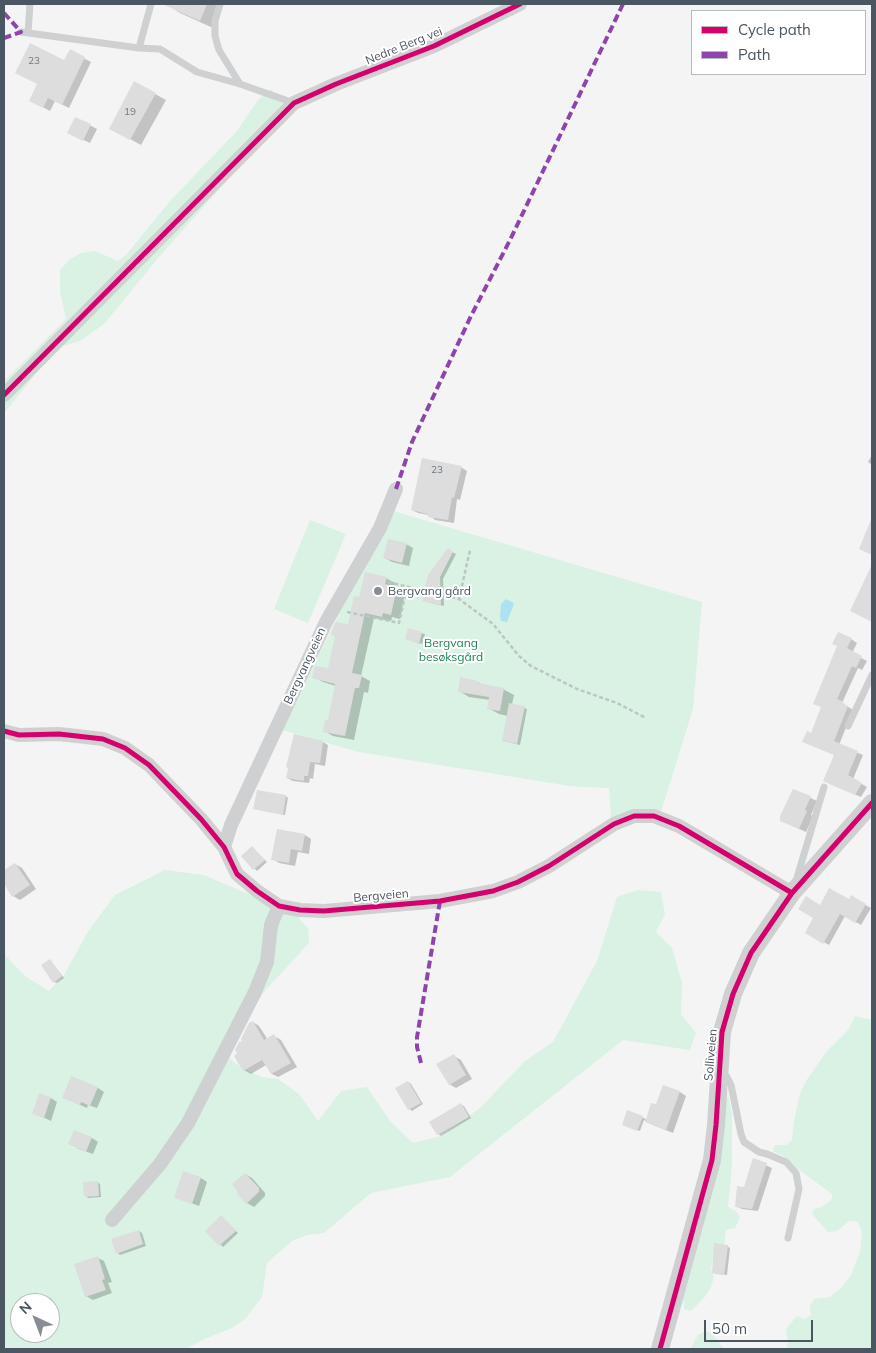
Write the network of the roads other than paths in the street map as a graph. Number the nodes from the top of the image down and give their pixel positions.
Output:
1 (30, 4) edge
2 (151, 4) edge
3 (220, 4) edge
4 (520, 4) edge
5 (139, 48) junction
6 (240, 84) junction
7 (294, 104) junction
8 (4, 395) edge
9 (396, 489) dead end
10 (872, 675) edge
11 (848, 726) dead end
12 (4, 731) edge
13 (824, 787) dead end
14 (872, 803) edge
15 (224, 847) junction
16 (792, 893) junction
17 (279, 906) junction
18 (720, 1070) junction
19 (112, 1220) dead end
20 (788, 1238) dead end
21 (660, 1349) edge

1 - 5 lane
2 - 5 lane
3 - 6 lane
4 - 7 street, Nedre Berg vei
5 - 6 lane
6 - 7 lane
7 - 8 street, Nedre Berg vei
9 - 15 street, Bergvangveien
10 - 11 lane
12 - 15 street, Bergveien
13 - 16 lane
14 - 16 street, Solliveien
15 - 17 street, Bergveien
16 - 17 street, Bergveien
16 - 18 street, Solliveien
17 - 19 street
18 - 20 lane
18 - 21 street, Solliveien

